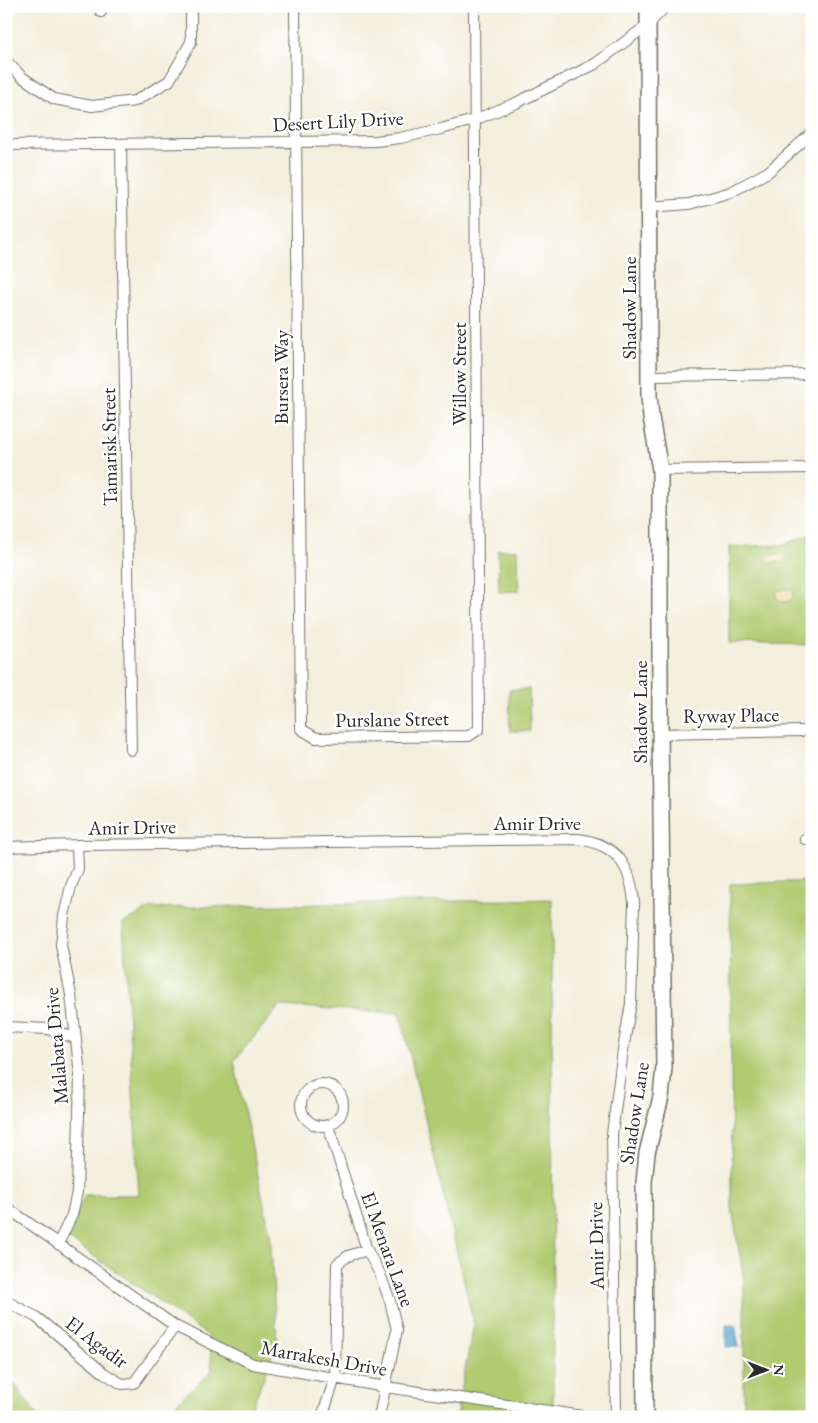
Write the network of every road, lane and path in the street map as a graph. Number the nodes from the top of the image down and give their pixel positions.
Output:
1 (191, 6) edge
2 (295, 6) edge
3 (474, 6) edge
4 (648, 6) edge
5 (666, 6) edge
6 (649, 24) junction
7 (6, 61) edge
8 (474, 120) junction
9 (812, 133) edge
10 (296, 141) junction
11 (6, 145) edge
12 (121, 145) junction
13 (649, 207) junction
14 (812, 374) edge
15 (649, 376) junction
16 (812, 468) edge
17 (660, 470) junction
18 (802, 732) dead end
19 (660, 734) junction
20 (469, 736) joint
21 (316, 738) joint
22 (132, 750) dead end
23 (77, 845) junction
24 (6, 847) edge
25 (6, 1027) edge
26 (75, 1038) junction
27 (328, 1125) junction
28 (6, 1207) edge
29 (58, 1244) junction
30 (367, 1250) junction
31 (6, 1302) edge
32 (176, 1326) junction
33 (335, 1378) junction
34 (386, 1387) junction
35 (322, 1417) edge
36 (379, 1417) edge
37 (589, 1417) edge
38 (616, 1417) edge
39 (645, 1417) edge

1 - 7 street
2 - 10 street, Bursera Way
3 - 8 street, Willow Street
4 - 6 street, Shadow Lane
5 - 6 street, Desert Lily Drive
6 - 8 street, Desert Lily Drive
6 - 13 street, Shadow Lane
8 - 10 street, Desert Lily Drive
8 - 20 street, Willow Street
9 - 13 street
10 - 12 street, Desert Lily Drive
10 - 21 street, Bursera Way
11 - 12 street, Desert Lily Drive
12 - 22 street, Tamarisk Street
13 - 15 street, Shadow Lane
14 - 15 street
15 - 17 street, Shadow Lane
16 - 17 street
17 - 19 street, Shadow Lane
18 - 19 street, Ryway Place
19 - 39 street, Shadow Lane
20 - 21 street, Purslane Street
23 - 24 street, Amir Drive
23 - 26 street, Malabata Drive
23 - 38 street, Amir Drive
25 - 26 street
26 - 29 street, Malabata Drive
27 - 27 street
27 - 30 street, El Menara Lane
28 - 29 street, Marrakesh Drive
29 - 32 street, Marrakesh Drive
30 - 33 street
30 - 34 street, El Menara Lane
31 - 32 street, El Agadir
32 - 33 street, Marrakesh Drive
33 - 34 street, Marrakesh Drive
33 - 35 street
34 - 36 street, El Menara Lane
34 - 37 street, Marrakesh Drive

